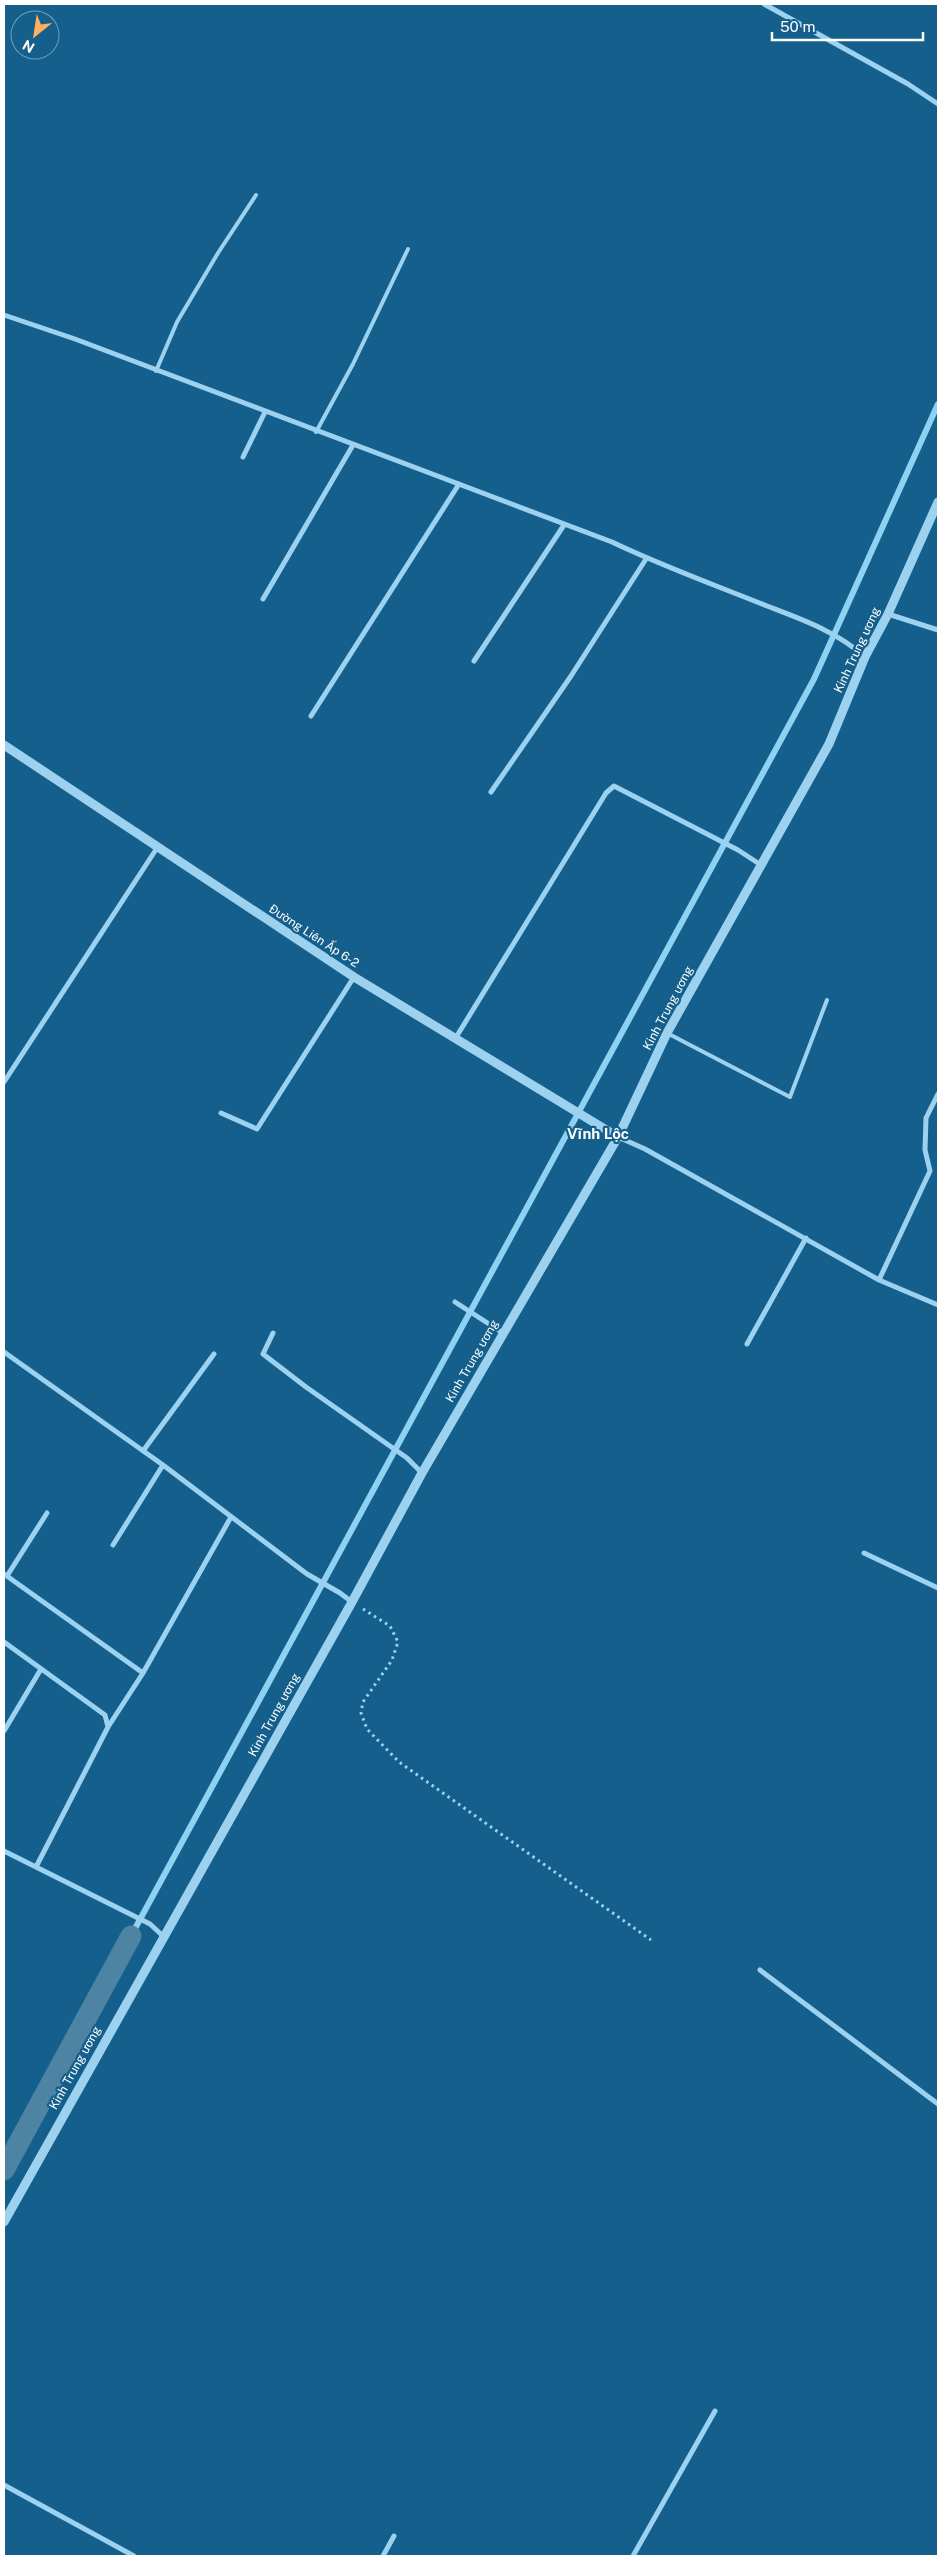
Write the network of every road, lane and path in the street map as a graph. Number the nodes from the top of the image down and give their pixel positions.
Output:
1 (764, 4) edge
2 (938, 104) edge
3 (256, 195) dead end
4 (408, 249) dead end
5 (4, 315) edge
6 (156, 371) junction
7 (265, 412) junction
8 (316, 432) junction
9 (353, 445) junction
10 (243, 457) dead end
11 (458, 484) junction
12 (938, 502) edge
13 (564, 525) junction
14 (646, 558) junction
15 (264, 599) dead end
16 (888, 614) junction
17 (938, 630) edge
18 (865, 657) junction
19 (474, 661) dead end
20 (311, 716) dead end
21 (4, 746) edge
22 (490, 792) dead end
23 (157, 848) junction
24 (762, 866) junction
25 (354, 977) junction
26 (827, 1000) dead end
27 (667, 1033) junction
28 (454, 1040) junction
29 (4, 1082) edge
30 (938, 1094) edge
31 (221, 1113) dead end
32 (618, 1137) junction
33 (806, 1238) junction
34 (880, 1280) junction
35 (455, 1302) dead end
36 (938, 1305) edge
37 (273, 1333) dead end
38 (503, 1333) junction
39 (747, 1344) dead end
40 (4, 1352) edge
41 (214, 1354) dead end
42 (143, 1451) junction
43 (163, 1465) junction
44 (422, 1472) junction
45 (47, 1513) dead end
46 (231, 1517) junction
47 (113, 1545) dead end
48 (864, 1553) dead end
49 (5, 1575) edge
50 (938, 1588) edge
51 (352, 1602) junction
52 (4, 1642) edge
53 (41, 1669) junction
54 (143, 1673) junction
55 (108, 1727) junction
56 (4, 1731) edge
57 (4, 1850) edge
58 (36, 1867) junction
59 (163, 1936) junction
60 (651, 1940) dead end
61 (760, 1970) dead end
62 (938, 2104) edge
63 (4, 2222) edge
64 (715, 2411) dead end
65 (4, 2485) edge
66 (394, 2536) dead end
67 (134, 2556) edge
68 (383, 2556) edge
69 (633, 2556) edge

1 - 2 street
3 - 6 lane
4 - 8 lane
5 - 6 street
6 - 7 street
7 - 8 street
7 - 10 street
8 - 9 street
9 - 11 street
9 - 15 street
11 - 13 street
11 - 20 street
12 - 16 street, Kinh Trung ương
13 - 14 street
13 - 19 street
14 - 18 street
14 - 22 street
16 - 17 street
16 - 18 street, Kinh Trung ương
18 - 24 street, Kinh Trung ương
21 - 23 street, Đường Liên Ấp 6-2
23 - 25 street, Đường Liên Ấp 6-2
23 - 29 street
24 - 27 street, Kinh Trung ương
24 - 28 street
25 - 28 street, Đường Liên Ấp 6-2
25 - 31 street
26 - 27 lane
27 - 32 street, Kinh Trung ương
28 - 32 street, Đường Liên Ấp 6-2
30 - 34 street
32 - 33 street
32 - 38 street, Kinh Trung ương
33 - 34 street
33 - 39 street
34 - 36 street
35 - 38 street
37 - 44 street
38 - 44 street, Kinh Trung ương
40 - 42 street
41 - 42 street
42 - 43 street
43 - 46 street
43 - 47 street
44 - 51 street, Kinh Trung ương
45 - 49 street
46 - 51 street
46 - 54 street
48 - 50 street
49 - 54 street
51 - 59 street, Kinh Trung ương
51 - 60 path
52 - 53 street
53 - 55 street
53 - 56 street
54 - 55 street
55 - 58 street
57 - 58 street
58 - 59 street
59 - 63 street, Kinh Trung ương
61 - 62 street
64 - 69 street
65 - 67 street
66 - 68 street

